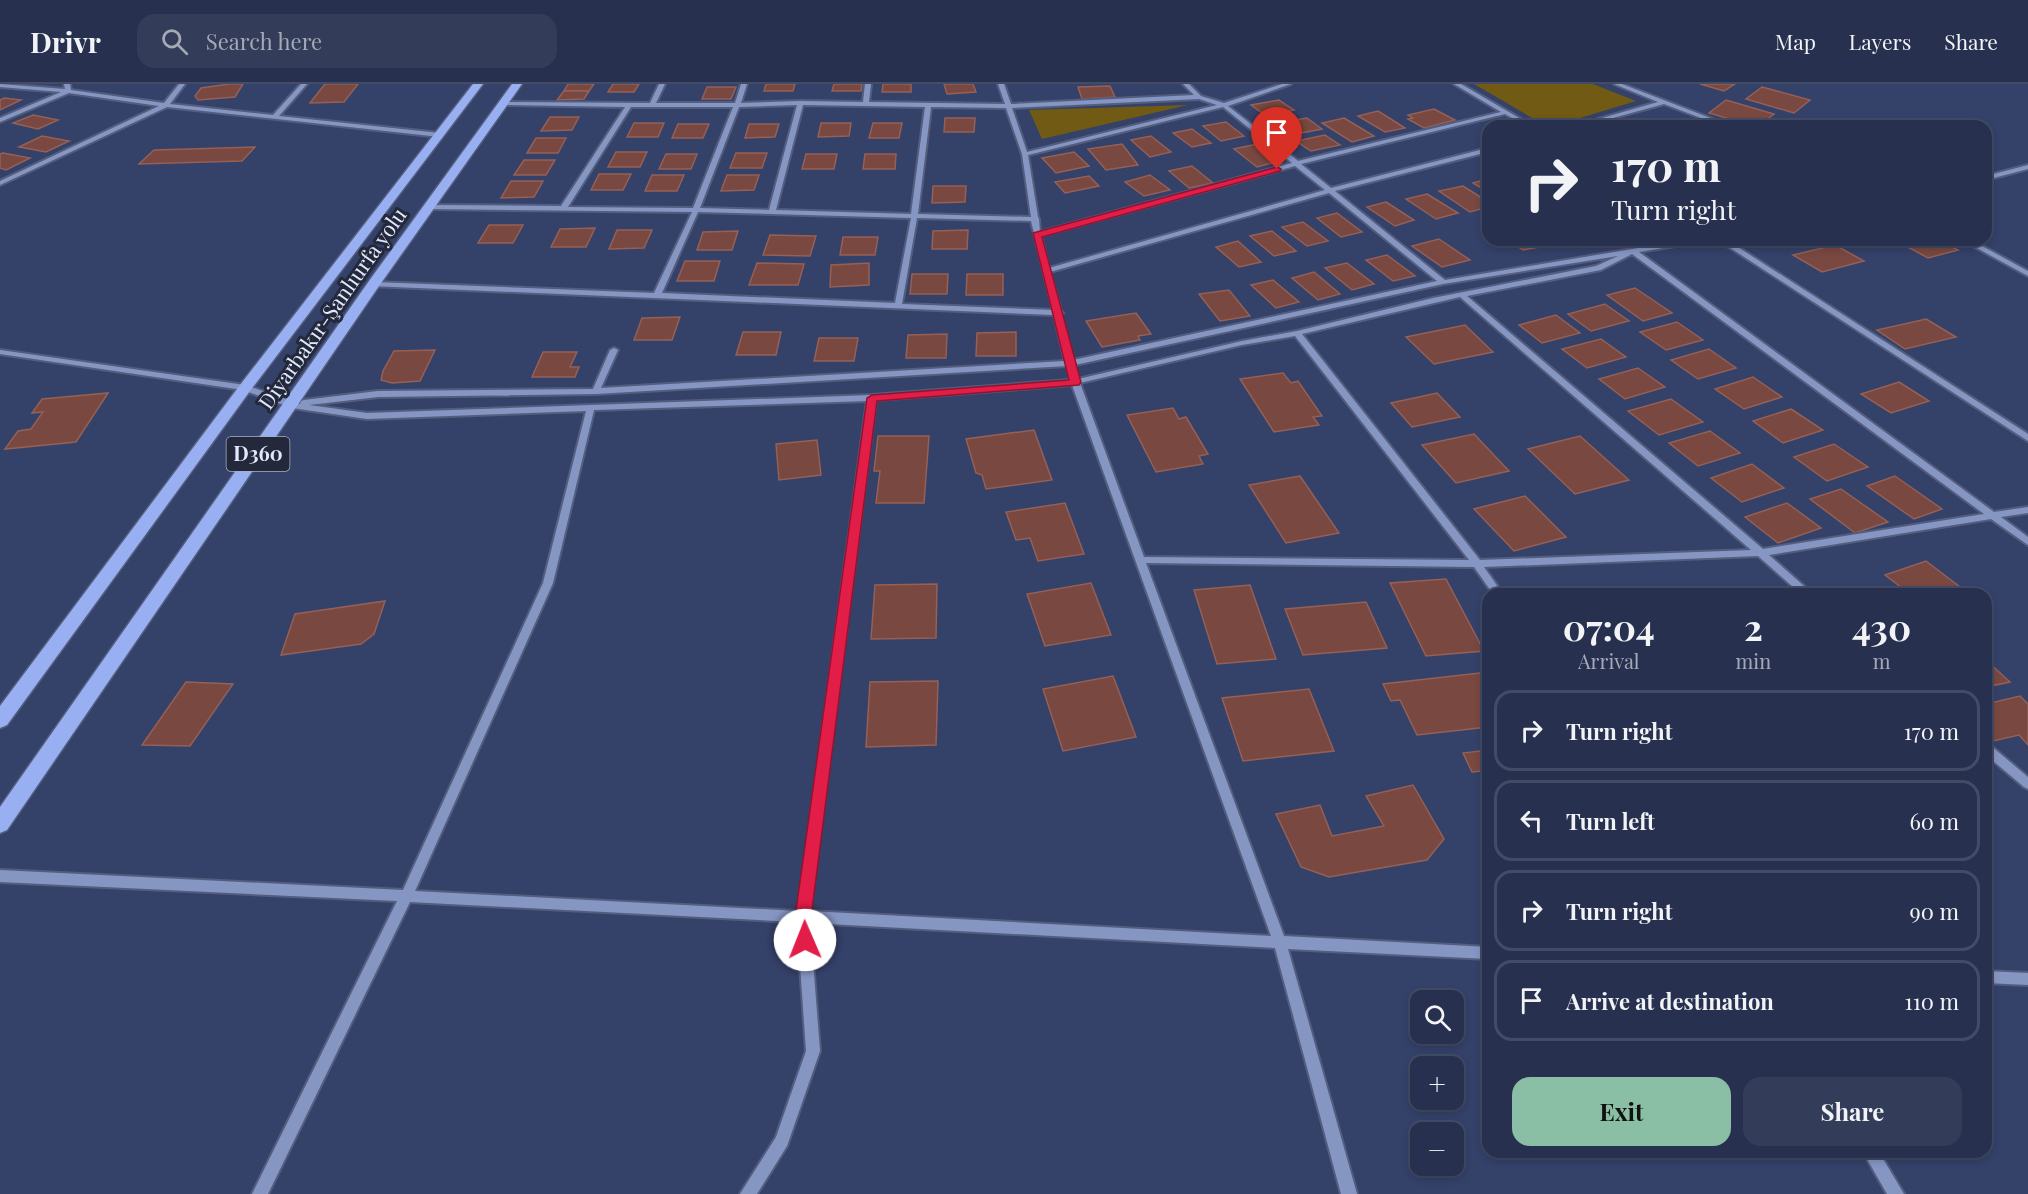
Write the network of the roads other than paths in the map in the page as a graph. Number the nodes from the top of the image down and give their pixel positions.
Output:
1 (182, 84) edge
2 (304, 84) edge
3 (478, 84) edge
4 (517, 84) edge
5 (662, 84) edge
6 (744, 84) edge
7 (868, 84) edge
8 (1001, 84) edge
9 (1186, 84) edge
10 (1288, 84) edge
11 (1457, 84) edge
12 (1617, 84) edge
13 (0, 85) edge
14 (68, 87) edge
15 (1199, 97) junction
16 (1664, 101) junction
17 (503, 103) junction
18 (800, 103) junction
19 (866, 104) junction
20 (166, 105) junction
21 (629, 105) junction
22 (737, 105) junction
23 (1224, 105) junction
24 (652, 106) junction
25 (1009, 106) junction
26 (928, 107) junction
27 (1506, 112) junction
28 (273, 118) junction
29 (0, 120) edge
30 (1520, 120) edge
31 (1598, 120) edge
32 (1713, 120) edge
33 (440, 135) junction
34 (1482, 152) edge
35 (1025, 154) junction
36 (1299, 163) junction
37 (2028, 167) edge
38 (1992, 176) edge
39 (0, 183) edge
40 (1332, 190) junction
41 (429, 207) junction
42 (563, 209) junction
43 (696, 210) junction
44 (772, 213) junction
45 (914, 218) junction
46 (1036, 219) junction
47 (1037, 235) junction
48 (1664, 246) edge
49 (1731, 246) edge
50 (1977, 246) edge
51 (1633, 251) junction
52 (1047, 271) junction
53 (2028, 274) edge
54 (1443, 282) junction
55 (375, 284) junction
56 (1461, 294) junction
57 (657, 295) junction
58 (898, 306) junction
59 (1059, 313) junction
60 (1297, 333) junction
61 (614, 350) dead end
62 (0, 352) edge
63 (1072, 363) junction
64 (1075, 382) junction
65 (245, 388) junction
66 (596, 391) junction
67 (872, 398) junction
68 (292, 405) junction
69 (590, 410) junction
70 (2028, 438) edge
71 (2028, 510) edge
72 (1994, 517) junction
73 (2028, 542) edge
74 (1761, 553) junction
75 (1140, 560) junction
76 (1477, 564) junction
77 (1493, 588) edge
78 (1801, 588) edge
79 (0, 720) edge
80 (1992, 753) edge
81 (2028, 784) edge
82 (0, 824) edge
83 (0, 876) edge
84 (407, 895) junction
85 (803, 918) junction
86 (1280, 942) junction
87 (1482, 953) edge
88 (1992, 977) edge
89 (2028, 979) edge
90 (1874, 1158) edge
91 (260, 1194) edge
92 (748, 1194) edge
93 (1349, 1194) edge
94 (1896, 1194) edge

1 - 20 street
2 - 28 street
3 - 33 highway, Diyarbakır-Şanlıurfa yolu / D360
4 - 17 highway, Diyarbakır-Şanlıurfa yolu / D360
5 - 24 street
6 - 22 street
7 - 19 street
8 - 25 street
9 - 15 street
10 - 23 street
11 - 27 street
12 - 16 street
13 - 14 street
14 - 20 street
14 - 29 street
15 - 23 street
15 - 25 street
16 - 31 street
16 - 32 street
17 - 21 street
17 - 41 highway, Diyarbakır-Şanlıurfa yolu / D360
18 - 19 street
18 - 22 street
18 - 44 street
19 - 26 street
20 - 28 street
20 - 39 street
21 - 24 street
21 - 42 street
22 - 24 street
22 - 43 street
23 - 35 street
23 - 36 street
25 - 26 street
25 - 35 street
26 - 45 street
27 - 30 street
27 - 36 street
28 - 33 street
33 - 65 highway, Diyarbakır-Şanlıurfa yolu / D360
34 - 40 street
35 - 46 street
36 - 40 street
36 - 47 street
37 - 38 street
40 - 52 street
40 - 54 street
41 - 42 street
41 - 55 highway, Diyarbakır-Şanlıurfa yolu / D360
42 - 43 street
43 - 44 street
43 - 57 street
44 - 45 street
45 - 46 street
45 - 58 street
46 - 47 street
47 - 52 street
48 - 51 street
49 - 70 street
50 - 53 street
51 - 54 street
51 - 56 street
51 - 72 street
52 - 59 street
54 - 63 street
55 - 57 street
55 - 68 highway, Diyarbakır-Şanlıurfa yolu / D360
56 - 60 street
56 - 74 street
57 - 58 street
58 - 59 street
59 - 63 street
60 - 64 street
60 - 76 street
61 - 66 street
62 - 65 street
63 - 64 street
63 - 66 street
64 - 67 street
64 - 75 street
65 - 68 street
65 - 79 highway, Diyarbakır-Şanlıurfa yolu / D360
66 - 68 street
67 - 69 street
67 - 85 street
68 - 69 street
68 - 82 highway, Diyarbakır-Şanlıurfa yolu / D360
69 - 84 street
71 - 72 street
72 - 73 street
72 - 74 street
74 - 76 street
74 - 78 street
75 - 76 street
75 - 86 street
76 - 77 street
80 - 81 street
83 - 84 street
84 - 85 street
84 - 91 street
85 - 86 street
85 - 92 street
86 - 87 street
86 - 93 street
88 - 89 street
90 - 94 street

